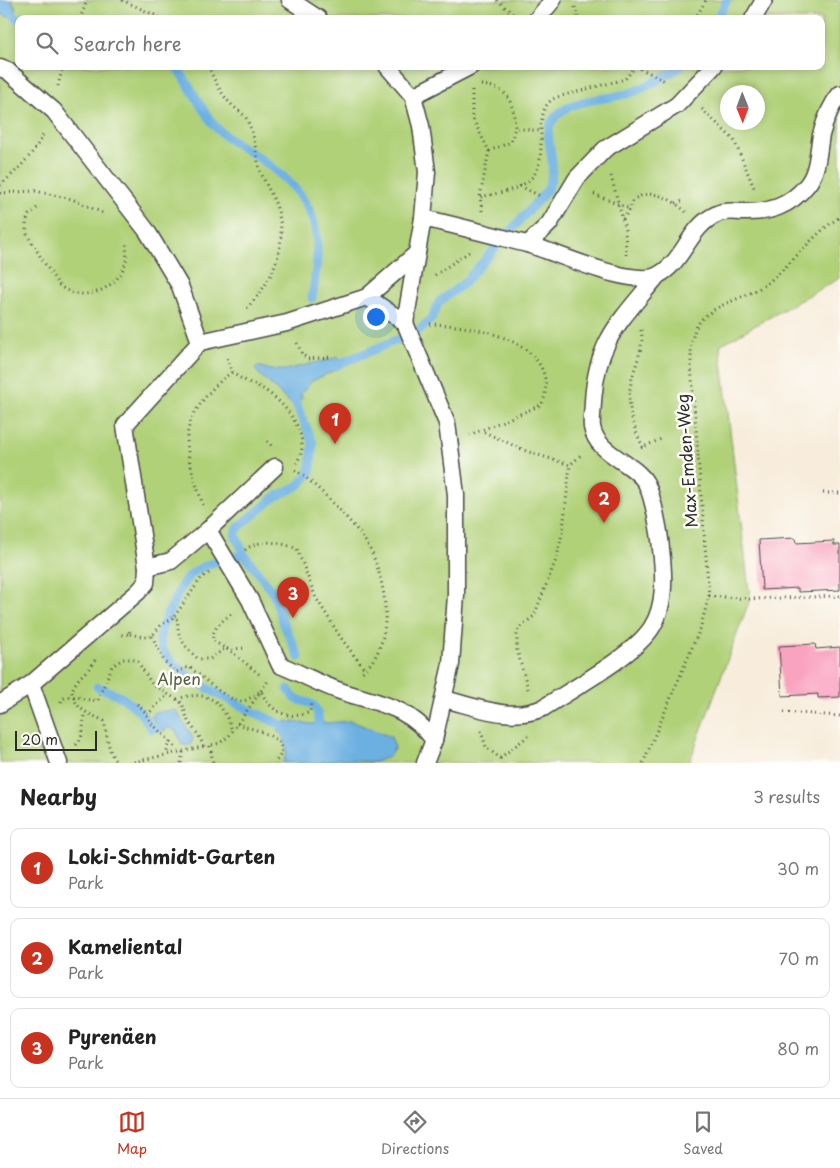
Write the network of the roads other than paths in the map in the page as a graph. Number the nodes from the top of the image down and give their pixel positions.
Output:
1 (290, 0) edge
2 (553, 0) edge
3 (764, 0) edge
4 (313, 15) edge
5 (540, 15) edge
6 (755, 15) edge
7 (0, 68) edge
8 (391, 70) edge
9 (463, 70) edge
10 (710, 70) edge
11 (840, 94) edge
12 (414, 96) junction
13 (424, 218) junction
14 (526, 243) junction
15 (417, 253) junction
16 (626, 276) junction
17 (657, 276) junction
18 (367, 298) junction
19 (632, 307) junction
20 (405, 323) junction
21 (200, 342) junction
22 (283, 468) road end
23 (208, 530) junction
24 (147, 566) junction
25 (31, 684) junction
26 (444, 699) junction
27 (0, 704) edge
28 (434, 740) junction
29 (59, 763) edge
30 (425, 763) edge

1 - 4 lane
2 - 5 lane
3 - 6 lane
7 - 21 lane
8 - 12 lane
9 - 12 lane
10 - 14 lane
11 - 17 lane
12 - 13 lane
13 - 14 lane
13 - 15 lane
14 - 16 lane
15 - 18 lane
15 - 20 lane
16 - 17 lane
16 - 19 lane
17 - 19 lane
18 - 20 lane
18 - 21 lane
19 - 26 lane
20 - 26 lane
21 - 24 lane
22 - 23 lane
23 - 24 lane
23 - 28 lane
24 - 25 lane
25 - 27 lane
25 - 29 lane
26 - 28 lane
28 - 30 lane

